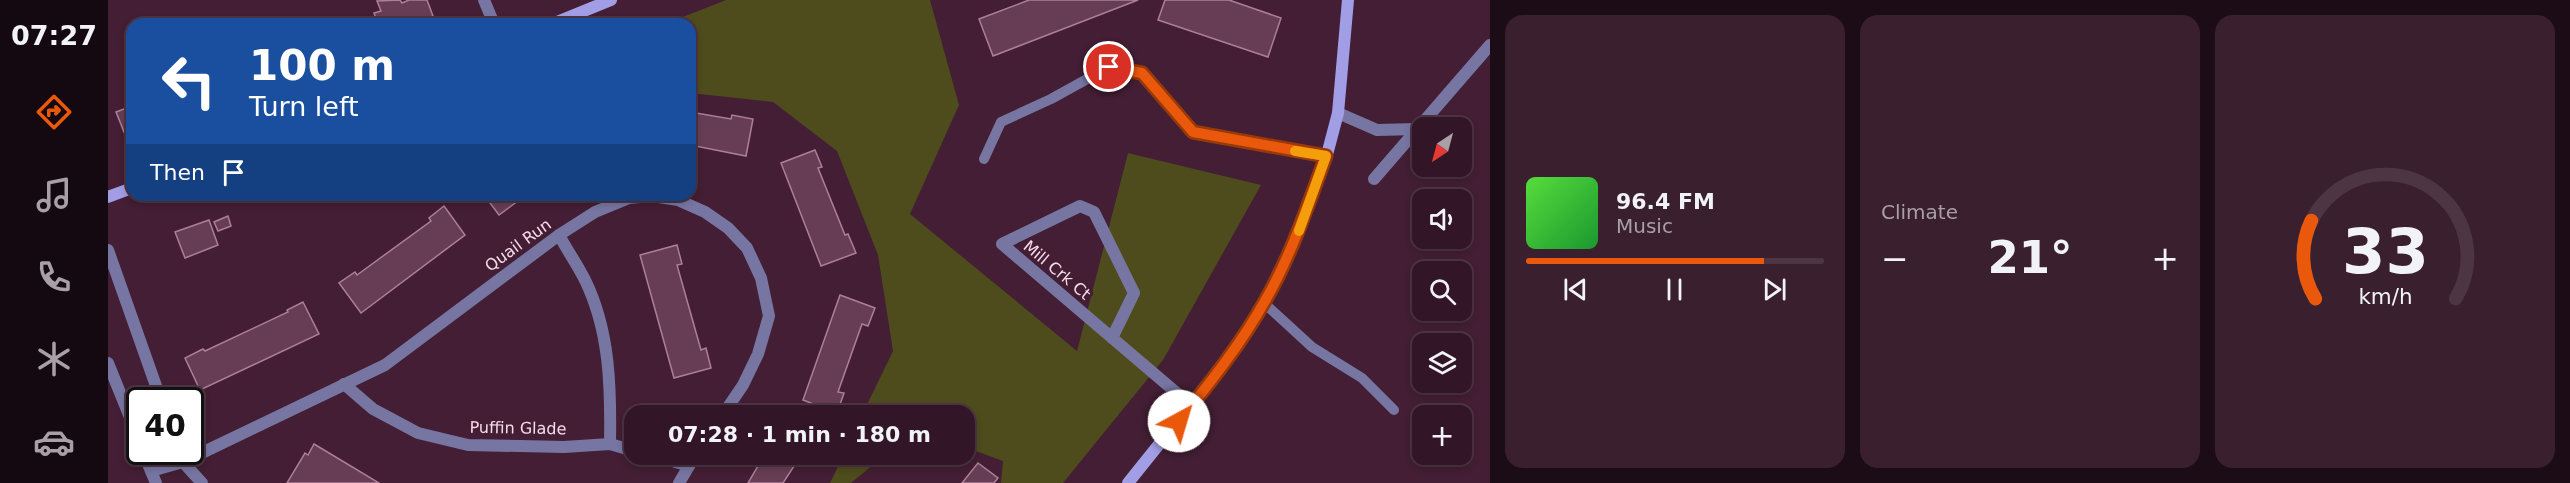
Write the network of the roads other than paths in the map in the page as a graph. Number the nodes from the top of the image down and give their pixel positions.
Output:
1 (484, 0) edge
2 (611, 0) edge
3 (1347, 0) edge
4 (492, 18) edge
5 (567, 18) edge
6 (1490, 45) edge
7 (1338, 113) junction
8 (1427, 117) edge
9 (1412, 129) edge
10 (1412, 135) edge
11 (1326, 156) junction
12 (984, 159) dead end
13 (1374, 179) dead end
14 (126, 190) edge
15 (108, 197) edge
16 (622, 201) edge
17 (680, 201) edge
18 (559, 236) junction
19 (108, 250) edge
20 (1264, 303) junction
21 (1112, 338) junction
22 (108, 363) edge
23 (344, 384) junction
24 (156, 387) edge
25 (729, 405) edge
26 (1192, 406) junction
27 (126, 407) edge
28 (1394, 411) dead end
29 (610, 444) junction
30 (204, 447) edge
31 (624, 448) edge
32 (148, 465) edge
33 (164, 465) edge
34 (187, 465) edge
35 (685, 465) edge
36 (688, 466) joint
37 (151, 471) junction
38 (156, 483) edge
39 (202, 483) edge
40 (679, 483) edge
41 (1128, 483) edge

1 - 4 street
2 - 5 street
3 - 7 street
6 - 8 street
7 - 9 street
7 - 11 street
10 - 13 street
11 - 12 lane
11 - 20 street
14 - 15 street
16 - 18 street, Quail Run
17 - 25 street, Quail Run
18 - 23 street, Quail Run
18 - 29 street
19 - 24 street
20 - 26 street
20 - 28 lane
21 - 21 street, Mill Crk Ct
21 - 26 street, Mill Crk Ct
22 - 27 street
23 - 29 street, Puffin Glade
23 - 30 street, Quail Run
26 - 41 street
29 - 31 street, Puffin Glade
32 - 37 street
33 - 37 street, Quail Run
34 - 39 street
35 - 36 street
36 - 40 street
37 - 38 street

